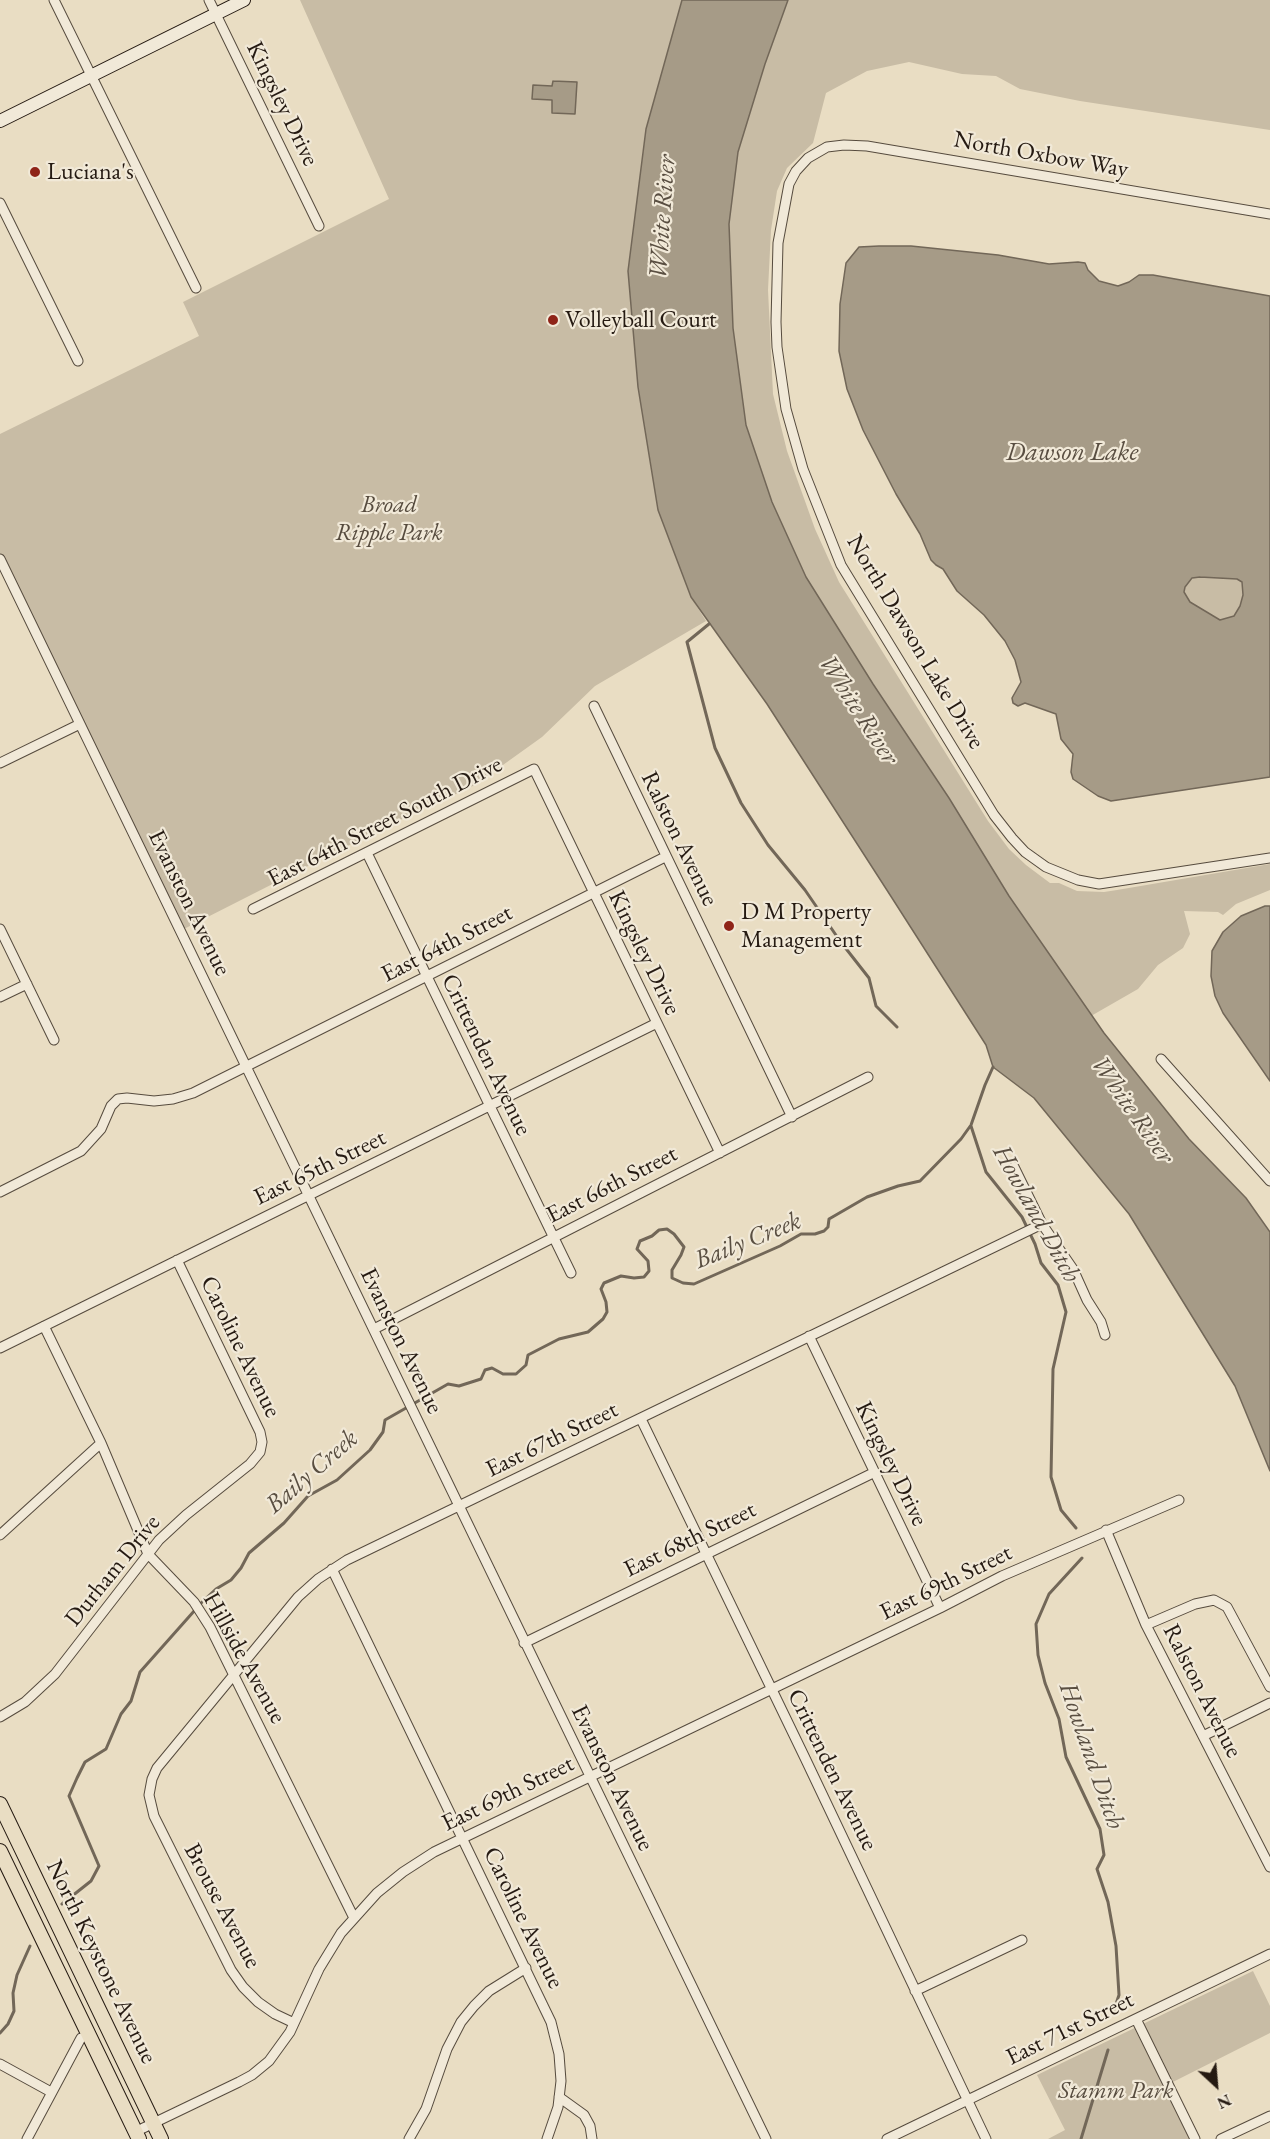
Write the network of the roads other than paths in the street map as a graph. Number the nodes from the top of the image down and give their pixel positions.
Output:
1 (54, 0) edge
2 (209, 0) edge
3 (244, 0) edge
4 (216, 14) junction
5 (91, 76) junction
6 (0, 121) edge
7 (808, 158) joint
8 (0, 203) edge
9 (1270, 214) edge
10 (319, 226) dead end
11 (196, 288) dead end
12 (78, 361) dead end
13 (0, 559) edge
14 (594, 706) dead end
15 (80, 724) junction
16 (0, 763) edge
17 (534, 769) joint
18 (367, 853) junction
19 (665, 856) junction
20 (1270, 858) edge
21 (593, 893) junction
22 (253, 909) dead end
23 (0, 929) edge
24 (427, 976) junction
25 (27, 984) junction
26 (0, 997) edge
27 (657, 1023) junction
28 (54, 1040) dead end
29 (1161, 1059) dead end
30 (246, 1066) junction
31 (868, 1077) dead end
32 (490, 1106) junction
33 (792, 1118) junction
34 (720, 1153) junction
35 (1014, 1167) dead end
36 (1270, 1181) edge
37 (0, 1192) edge
38 (308, 1196) junction
39 (1042, 1224) junction
40 (553, 1236) junction
41 (177, 1260) junction
42 (571, 1273) dead end
43 (44, 1326) junction
44 (375, 1329) junction
45 (1105, 1335) dead end
46 (809, 1336) junction
47 (0, 1348) edge
48 (641, 1419) junction
49 (101, 1443) junction
50 (260, 1452) joint
51 (873, 1473) junction
52 (1179, 1500) dead end
53 (459, 1507) junction
54 (1107, 1530) junction
55 (0, 1535) edge
56 (148, 1554) junction
57 (707, 1554) junction
58 (332, 1569) junction
59 (940, 1608) junction
60 (1146, 1625) junction
61 (524, 1643) junction
62 (235, 1674) junction
63 (1270, 1687) edge
64 (772, 1689) junction
65 (1270, 1703) edge
66 (0, 1717) edge
67 (1203, 1736) junction
68 (589, 1776) junction
69 (151, 1782) joint
70 (0, 1804) edge
71 (462, 1838) junction
72 (0, 1851) edge
73 (1270, 1867) edge
74 (354, 1918) junction
75 (1022, 1940) dead end
76 (1270, 1954) edge
77 (526, 1968) junction
78 (915, 1991) junction
79 (1136, 2019) junction
80 (294, 2024) junction
81 (81, 2038) dead end
82 (2, 2065) edge
83 (51, 2092) junction
84 (559, 2097) junction
85 (967, 2101) junction
86 (1270, 2116) edge
87 (153, 2123) junction
88 (137, 2135) edge
89 (27, 2139) edge
90 (161, 2139) edge
91 (409, 2139) edge
92 (547, 2139) edge
93 (592, 2139) edge
94 (766, 2139) edge
95 (887, 2139) edge
96 (986, 2139) edge
97 (1195, 2139) edge
98 (1221, 2139) edge

1 - 5 street
2 - 4 street, Kingsley Drive
3 - 4 street
4 - 5 street
4 - 10 street, Kingsley Drive
5 - 6 street
5 - 11 street
7 - 9 street, North Oxbow Way
7 - 20 street, North Dawson Lake Drive
8 - 12 street
13 - 15 street, Evanston Avenue
14 - 19 street, Ralston Avenue
15 - 16 street
15 - 30 street, Evanston Avenue
17 - 18 street, East 64th Street South Drive
17 - 21 street, Kingsley Drive
18 - 22 street, East 64th Street South Drive
18 - 24 street, Crittenden Avenue
19 - 21 street, East 64th Street
19 - 33 street, Ralston Avenue
21 - 24 street, East 64th Street
21 - 27 street, Kingsley Drive
23 - 25 street
24 - 30 street, East 64th Street
24 - 32 street, Crittenden Avenue
25 - 26 street
25 - 28 street
27 - 32 street, East 65th Street
27 - 34 street, Kingsley Drive
29 - 36 street
30 - 37 street, East 64th Street
30 - 38 street, Evanston Avenue
31 - 33 street, East 66th Street
32 - 38 street, East 65th Street
32 - 40 street, Crittenden Avenue
33 - 34 street, East 66th Street
34 - 40 street, East 66th Street
35 - 39 street
38 - 41 street, East 65th Street
38 - 44 street, Evanston Avenue
39 - 45 street
39 - 46 street, East 67th Street
40 - 42 street, Crittenden Avenue
40 - 44 street, East 66th Street
41 - 43 street, East 65th Street
41 - 50 street, Caroline Avenue
43 - 47 street, East 65th Street
43 - 49 street, Hillside Avenue
44 - 53 street, Evanston Avenue
46 - 48 street, East 67th Street
46 - 51 street, Kingsley Drive
48 - 53 street, East 67th Street
48 - 57 street, Crittenden Avenue
49 - 55 street
49 - 56 street, Hillside Avenue
50 - 56 street, Durham Drive
51 - 57 street, East 68th Street
51 - 59 street, Kingsley Drive
52 - 54 street, East 69th Street
53 - 58 street, East 67th Street
53 - 61 street, Evanston Avenue
54 - 59 street, East 69th Street
54 - 60 street, Ralston Avenue
56 - 62 street, Hillside Avenue
56 - 66 street, Durham Drive
57 - 61 street, East 68th Street
57 - 64 street, Crittenden Avenue
58 - 62 street, East 67th Street
58 - 71 street, Caroline Avenue
59 - 64 street, East 69th Street
60 - 63 street
60 - 67 street, Ralston Avenue
61 - 68 street, Evanston Avenue
62 - 69 street, East 67th Street
62 - 74 street, Hillside Avenue
64 - 68 street, East 69th Street
64 - 78 street, Crittenden Avenue
65 - 67 street
67 - 73 street, Ralston Avenue
68 - 71 street, East 69th Street
68 - 94 street, Evanston Avenue
69 - 80 street, Brouse Avenue
70 - 87 main road, North Keystone Avenue
71 - 74 street, East 69th Street
71 - 77 street, Caroline Avenue
72 - 88 main road, North Keystone Avenue
74 - 80 street, East 69th Street
75 - 78 street
76 - 79 street, East 71st Street
77 - 84 street, Caroline Avenue
77 - 91 street
78 - 85 street, Crittenden Avenue
79 - 85 street, East 71st Street
79 - 97 street
80 - 87 street, East 69th Street
81 - 83 street
82 - 83 street
83 - 89 street
84 - 92 street, Caroline Avenue
84 - 93 street
85 - 95 street, East 71st Street
85 - 96 street, Crittenden Avenue
86 - 98 street
87 - 88 street, East 69th Street
87 - 90 main road, North Keystone Avenue

